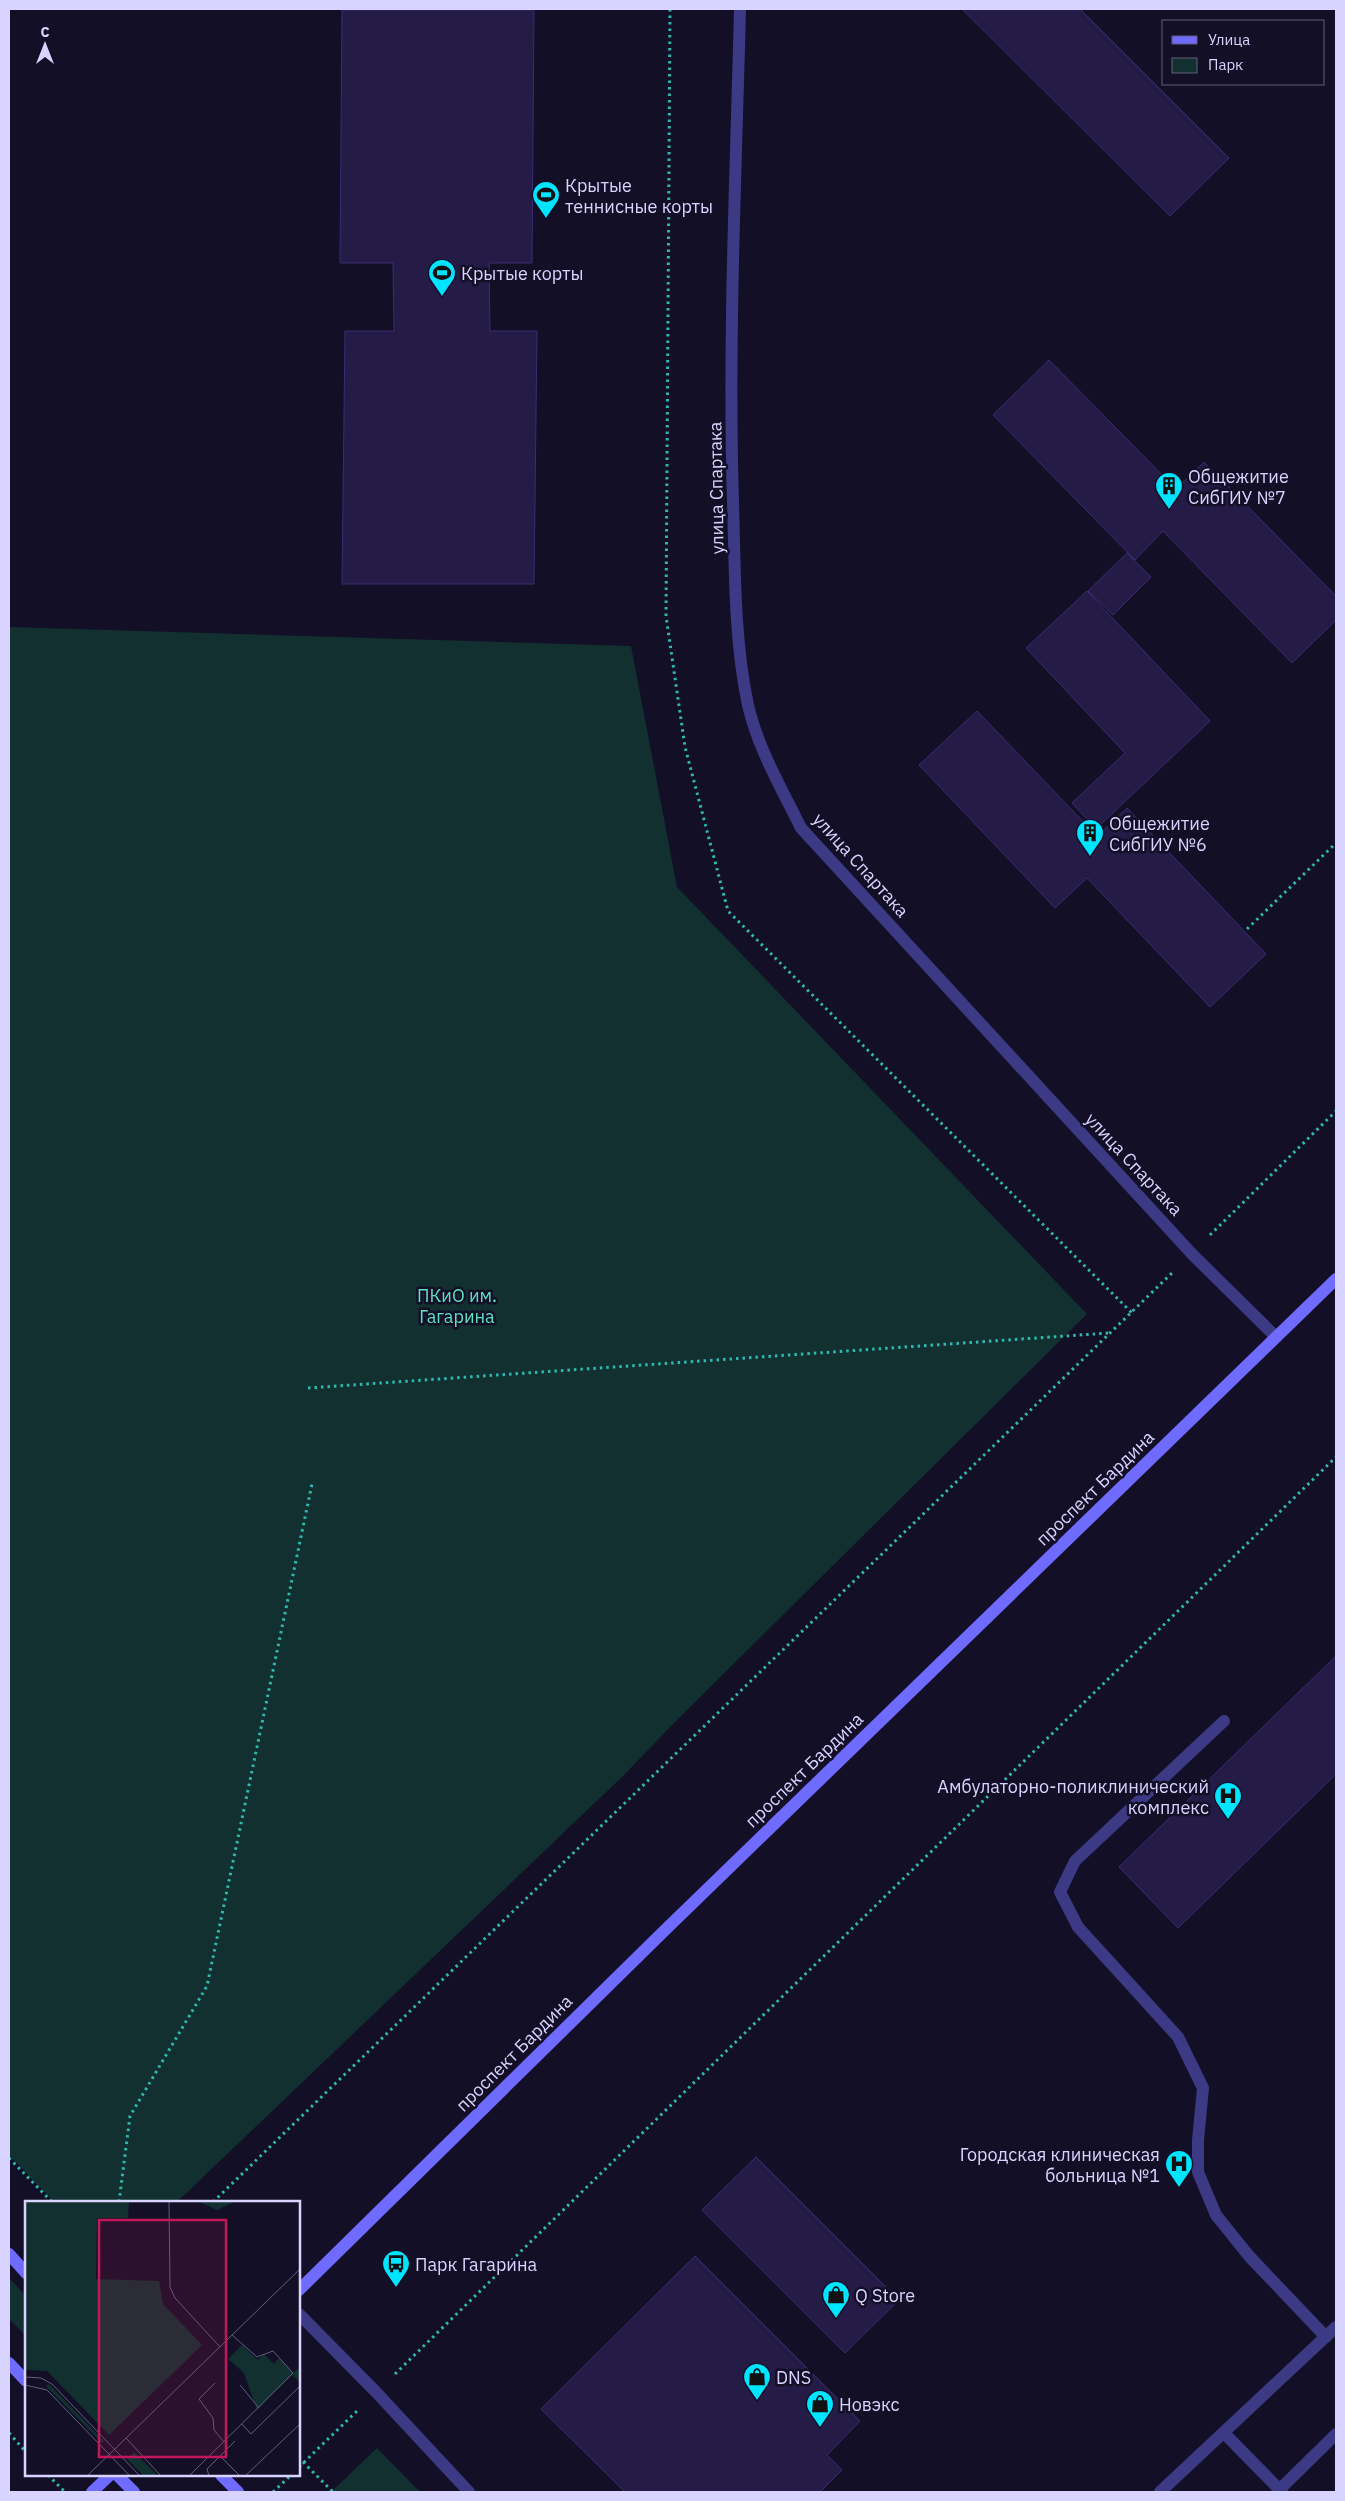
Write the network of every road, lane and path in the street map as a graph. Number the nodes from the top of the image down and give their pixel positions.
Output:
1 (740, 9) edge
2 (1336, 843) edge
3 (1247, 929) dead end
4 (1336, 1111) edge
5 (1192, 1254) junction
6 (1336, 1279) edge
7 (1109, 1333) junction
8 (1276, 1337) junction
9 (308, 1388) dead end
10 (1336, 1457) edge
11 (312, 1484) dead end
12 (1224, 1721) dead end
13 (9, 2158) edge
14 (51, 2201) edge
15 (120, 2201) edge
16 (214, 2201) edge
17 (9, 2254) edge
18 (25, 2272) edge
19 (300, 2289) edge
20 (300, 2315) edge
21 (1336, 2327) edge
22 (1326, 2337) junction
23 (9, 2363) edge
24 (25, 2380) edge
25 (376, 2392) junction
26 (1224, 2433) junction
27 (9, 2434) edge
28 (1336, 2434) edge
29 (25, 2451) edge
30 (304, 2462) junction
31 (300, 2466) edge
32 (49, 2476) edge
33 (109, 2476) edge
34 (118, 2476) edge
35 (222, 2476) edge
36 (290, 2476) edge
37 (1279, 2491) edge
38 (65, 2492) edge
39 (92, 2492) edge
40 (134, 2492) edge
41 (238, 2492) edge
42 (273, 2492) edge
43 (333, 2492) edge
44 (468, 2492) edge
45 (1160, 2492) edge

1 - 5 street, улица Спартака
2 - 3 path
4 - 5 path
5 - 7 path
5 - 8 street, улица Спартака
6 - 8 main road, проспект Бардина
7 - 9 path
7 - 16 path
8 - 19 main road, проспект Бардина
10 - 25 path
11 - 15 path
12 - 22 street
13 - 14 path
17 - 18 main road
20 - 25 street
21 - 22 street
22 - 26 street
23 - 24 main road
25 - 30 path
25 - 44 street
26 - 37 street
26 - 45 street
27 - 29 path
28 - 37 street
30 - 31 path
30 - 43 path
32 - 38 path
33 - 39 main road
34 - 40 main road
35 - 41 main road
36 - 42 path

